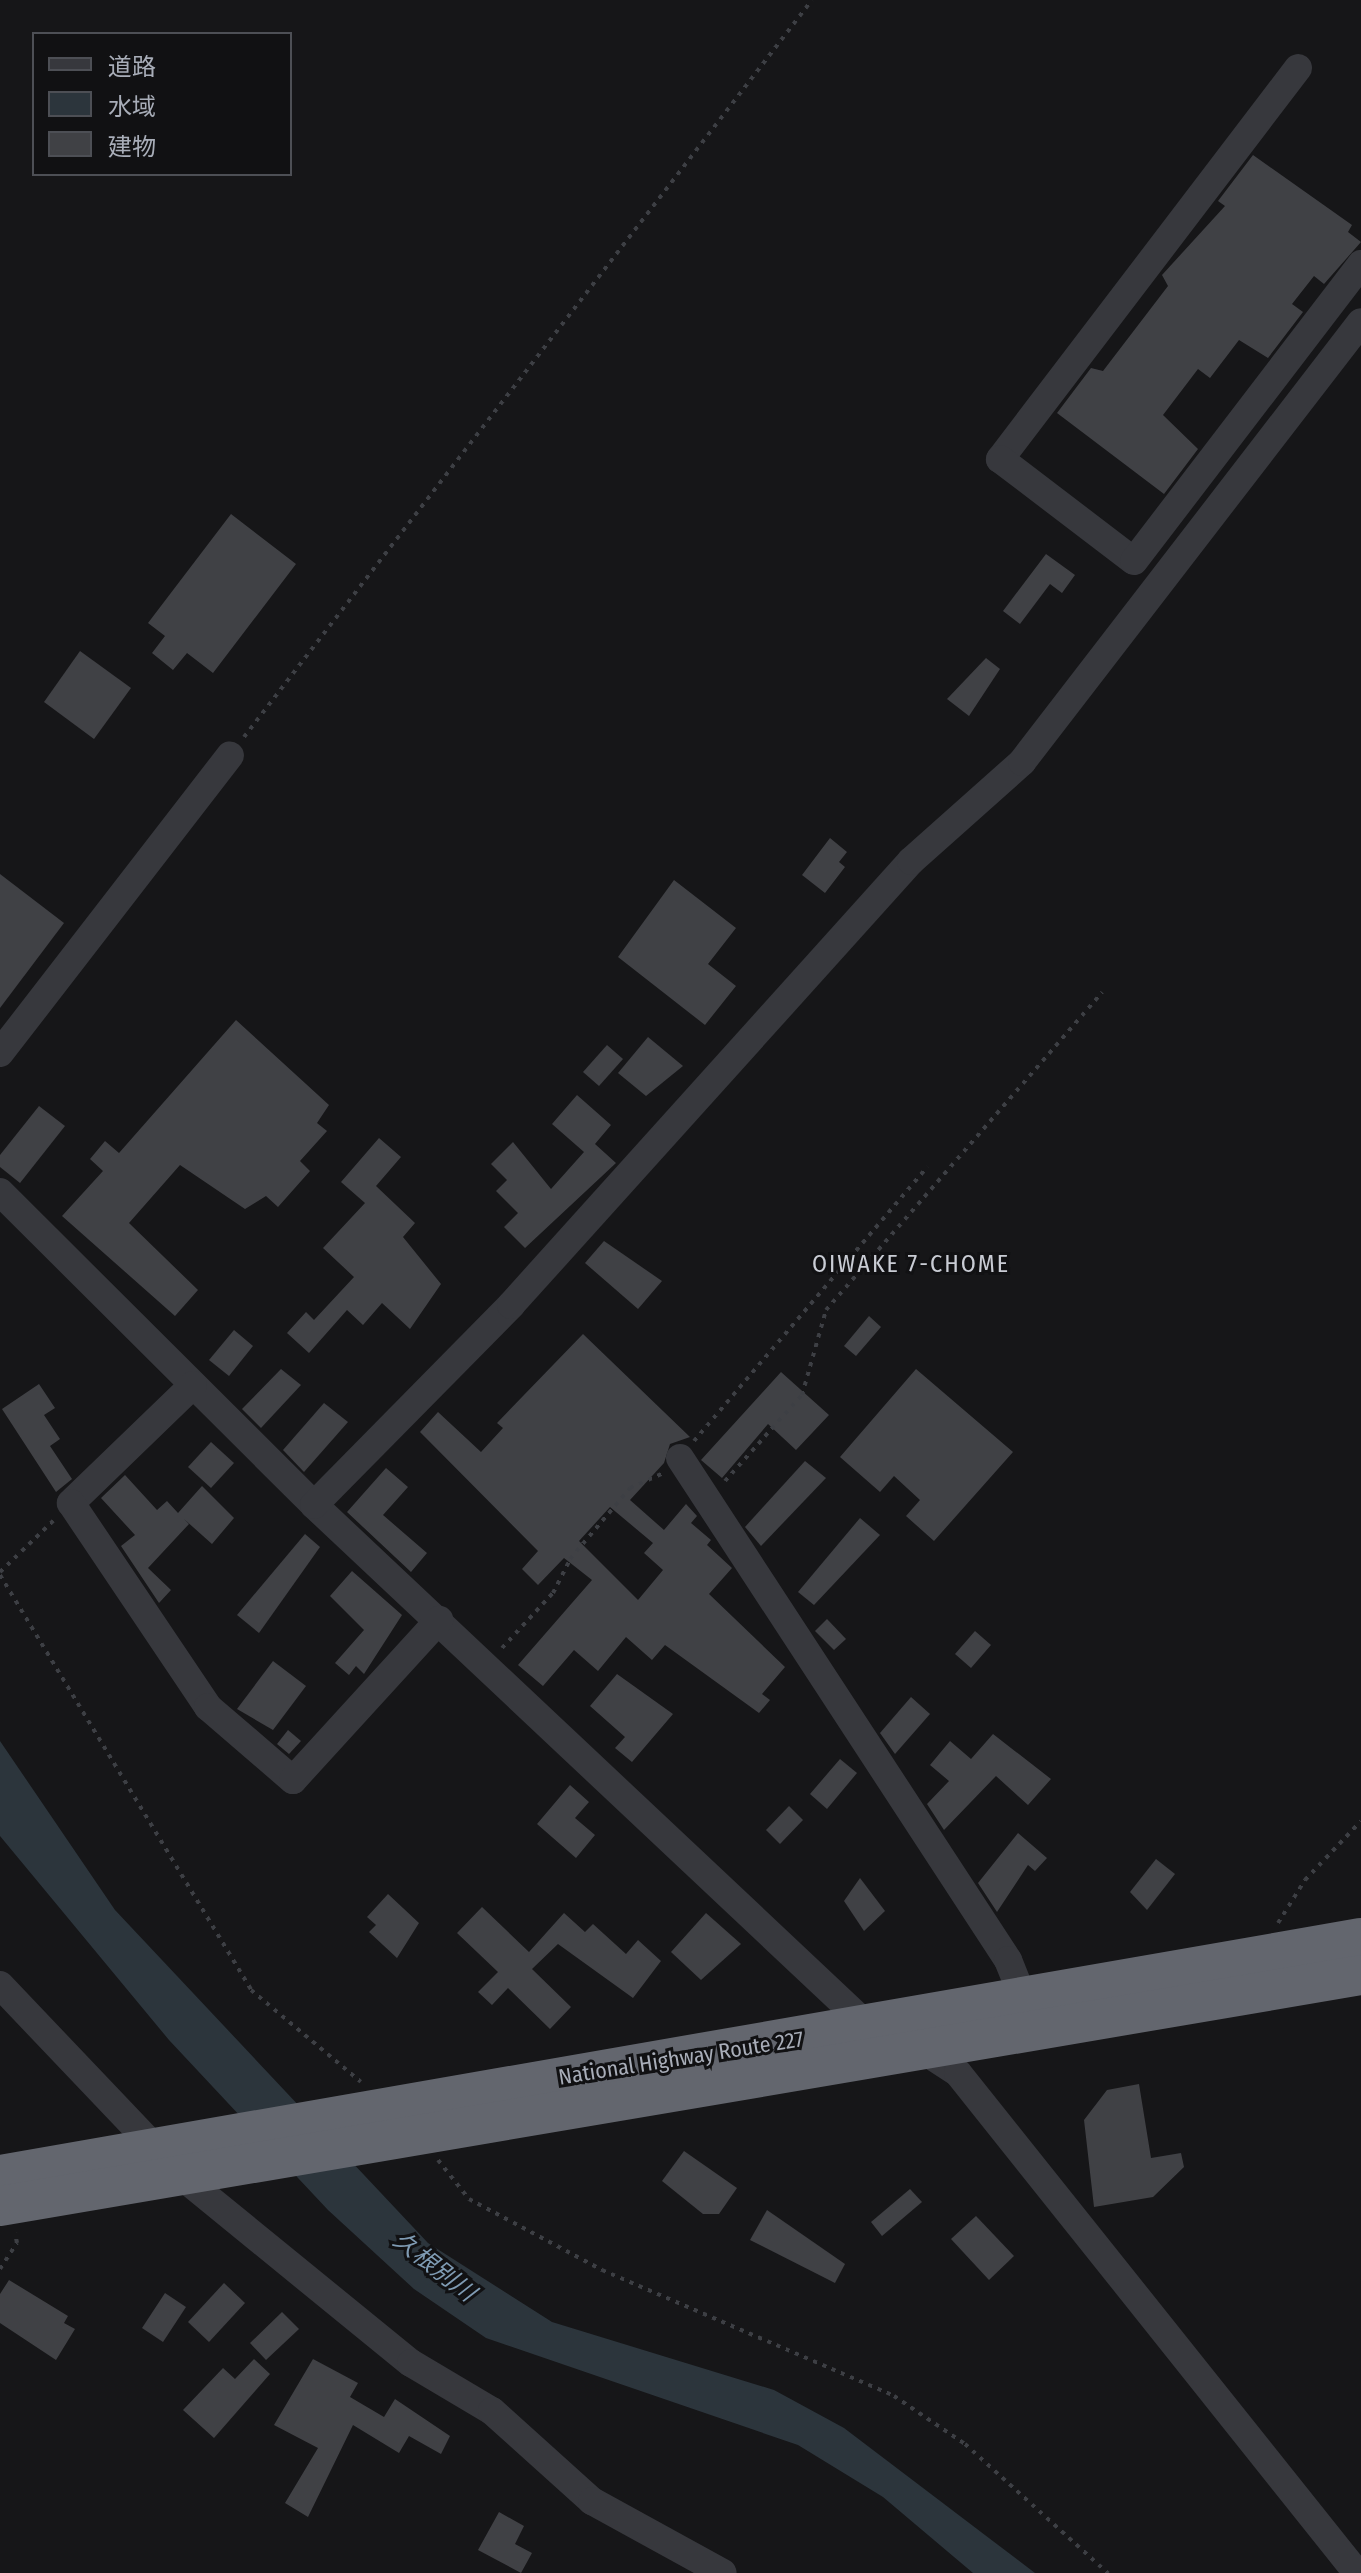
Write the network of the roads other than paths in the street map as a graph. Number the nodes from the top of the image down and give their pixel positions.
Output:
1 (1298, 68) dead end
2 (1361, 264) edge
3 (1350, 300) edge
4 (1361, 322) edge
5 (1241, 421) junction
6 (1268, 442) junction
7 (230, 755) road end
8 (0, 1053) edge
9 (0, 1192) edge
10 (193, 1385) junction
11 (680, 1458) road end
12 (314, 1505) junction
13 (439, 1620) junction
14 (1361, 1938) edge
15 (1361, 1975) edge
16 (0, 1985) edge
17 (1024, 2000) junction
18 (860, 2026) junction
19 (922, 2048) junction
20 (393, 2123) junction
21 (153, 2149) junction
22 (185, 2179) junction
23 (2, 2196) edge
24 (723, 2573) edge
25 (1357, 2573) edge

1 - 5 street
2 - 3 street
3 - 5 street
4 - 6 street
5 - 6 street
6 - 12 street
7 - 8 street
9 - 10 street
10 - 12 street
10 - 13 street
11 - 17 street
12 - 13 street
13 - 18 street
14 - 17 highway, National Highway Route 227
15 - 19 highway, National Highway Route 227
16 - 21 street
17 - 18 highway, National Highway Route 227
18 - 19 street
18 - 20 highway, National Highway Route 227
19 - 20 highway, National Highway Route 227
19 - 25 street
20 - 21 highway, National Highway Route 227
20 - 22 highway, National Highway Route 227
21 - 22 street
21 - 23 highway, National Highway Route 227
22 - 23 highway, National Highway Route 227
22 - 24 street

